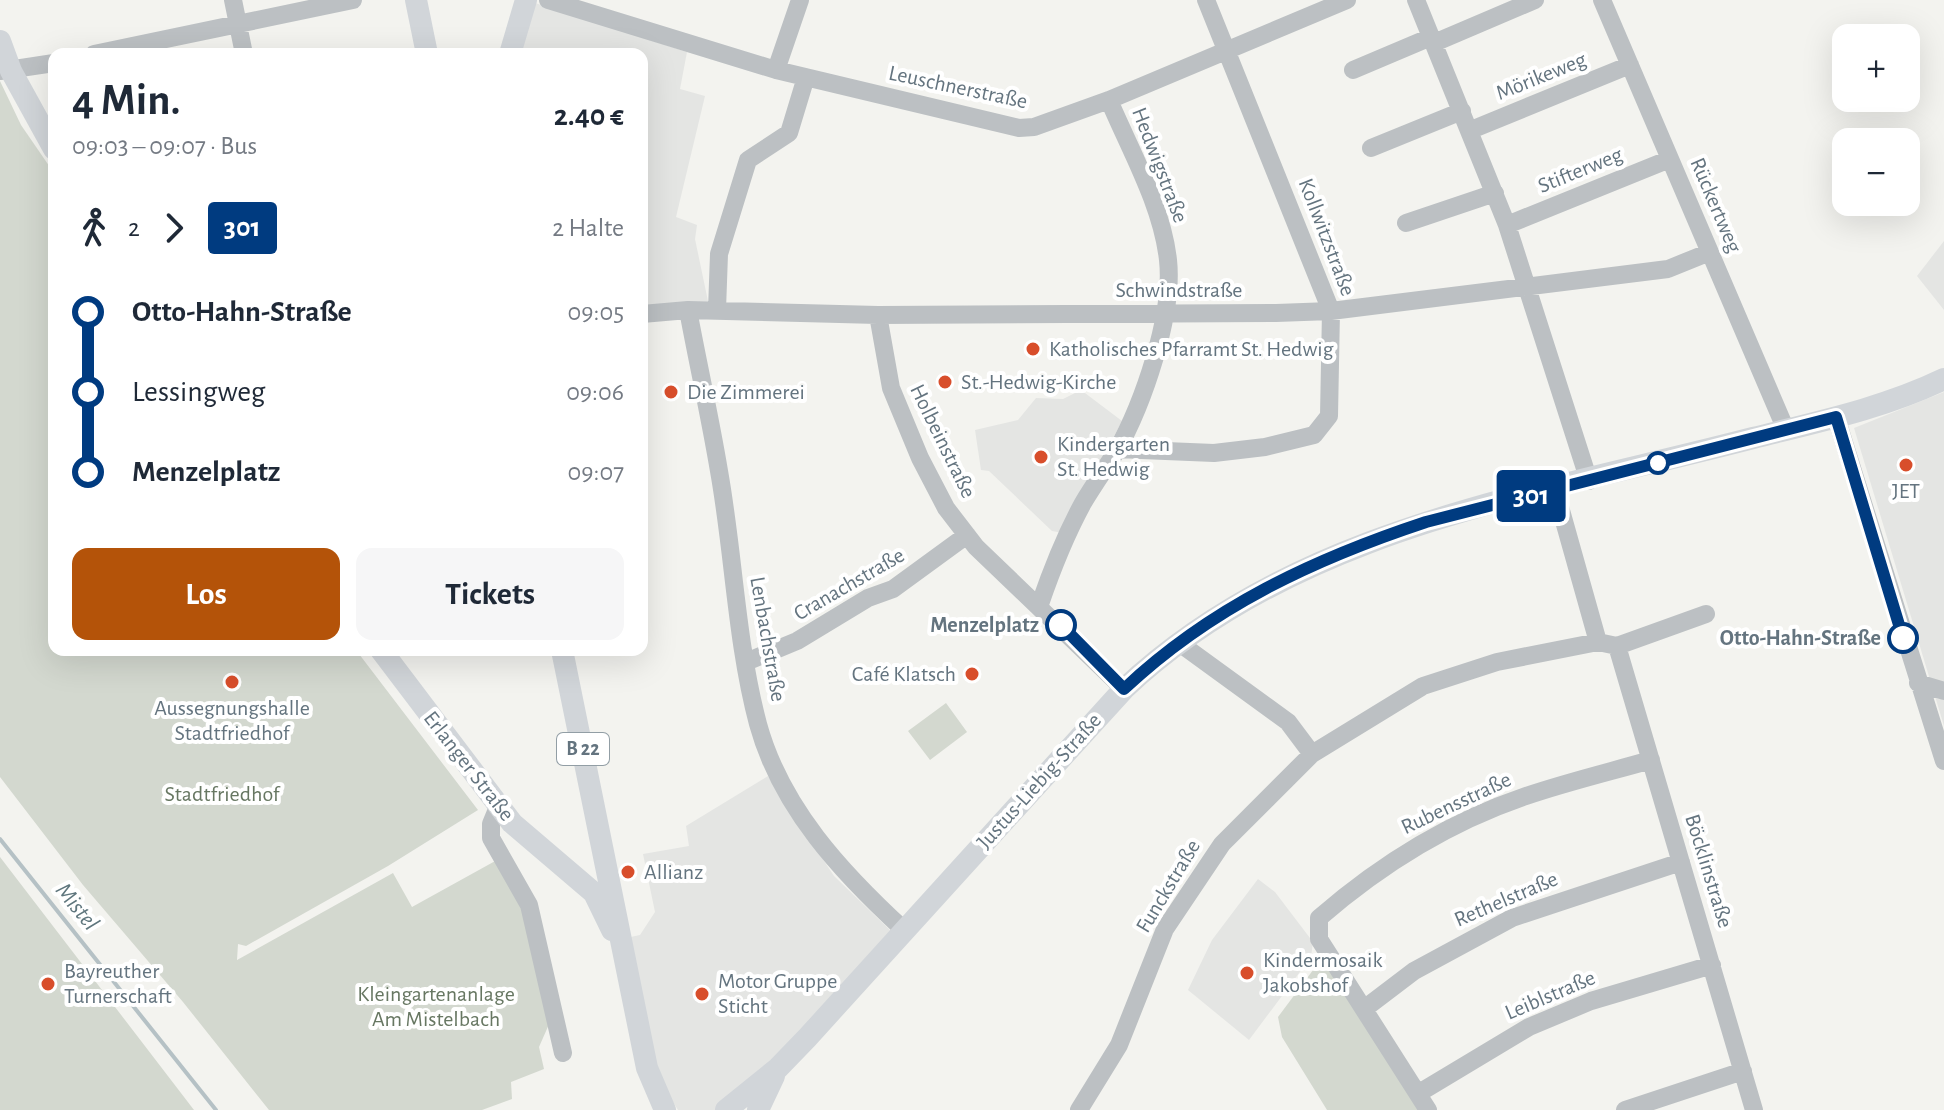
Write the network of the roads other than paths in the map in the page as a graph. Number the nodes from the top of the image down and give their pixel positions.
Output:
1 (233, 0) edge
2 (353, 0) edge
3 (416, 0) edge
4 (526, 0) edge
5 (548, 0) edge
6 (800, 0) edge
7 (1206, 0) edge
8 (1347, 0) edge
9 (1416, 0) edge
10 (1535, 0) edge
11 (1602, 0) edge
12 (237, 22) junction
13 (1433, 40) junction
14 (0, 41) edge
15 (121, 48) edge
16 (243, 48) edge
17 (426, 48) edge
18 (512, 48) edge
19 (1228, 53) junction
20 (48, 64) edge
21 (1630, 65) junction
22 (776, 70) junction
23 (1353, 70) dead end
24 (5, 71) edge
25 (806, 77) junction
26 (1109, 100) junction
27 (1462, 111) junction
28 (1471, 130) junction
29 (48, 139) edge
30 (1371, 148) dead end
31 (1670, 159) junction
32 (1495, 193) junction
33 (1406, 223) dead end
34 (1507, 225) junction
35 (1710, 252) junction
36 (1528, 286) junction
37 (688, 310) junction
38 (717, 310) junction
39 (1331, 311) junction
40 (648, 313) edge
41 (1165, 314) junction
42 (878, 315) junction
43 (1944, 379) edge
44 (1836, 417) junction
45 (1786, 430) junction
46 (1117, 449) junction
47 (1589, 481) junction
48 (1555, 489) junction
49 (967, 535) junction
50 (1040, 604) junction
51 (1706, 614) dead end
52 (1178, 642) junction
53 (1598, 642) junction
54 (1617, 646) junction
55 (385, 656) edge
56 (563, 656) edge
57 (746, 662) junction
58 (1918, 683) junction
59 (1124, 689) junction
60 (1944, 691) edge
61 (1312, 754) junction
62 (1651, 760) junction
63 (1944, 761) edge
64 (498, 807) junction
65 (604, 849) junction
66 (1681, 862) junction
67 (570, 870) junction
68 (904, 930) junction
69 (621, 948) junction
70 (1712, 965) junction
71 (1364, 1009) junction
72 (563, 1053) dead end
73 (778, 1068) junction
74 (1743, 1071) junction
75 (652, 1083) junction
76 (1419, 1093) junction
77 (651, 1110) edge
78 (665, 1110) edge
79 (726, 1110) edge
80 (758, 1110) edge
81 (1079, 1110) edge
82 (1428, 1110) edge
83 (1625, 1110) edge
84 (1754, 1110) edge

1 - 12 street
2 - 12 street
3 - 17 main road
4 - 18 main road
5 - 22 street, Leuschnerstraße
6 - 22 street
7 - 19 street, Kollwitzstraße
8 - 19 street, Leuschnerstraße
9 - 13 street
10 - 13 street
11 - 21 street, Rückertweg
12 - 15 street
12 - 16 street
13 - 23 street
13 - 27 street
14 - 24 main road
19 - 26 street, Leuschnerstraße
19 - 39 street, Kollwitzstraße
20 - 24 street
21 - 28 street, Mörikeweg
21 - 31 street, Rückertweg
22 - 25 street, Leuschnerstraße
24 - 29 main road
25 - 26 street, Leuschnerstraße
25 - 38 street
26 - 41 street, Hedwigstraße
27 - 28 street
27 - 30 street
28 - 32 street
31 - 34 street, Stifterweg
31 - 35 street, Rückertweg
32 - 33 street
32 - 34 street
34 - 36 street
35 - 36 street, Schwindstraße
35 - 45 street, Rückertweg
36 - 39 street, Schwindstraße
36 - 47 street
37 - 38 street, Schwindstraße
37 - 40 street, Schwindstraße
37 - 57 street, Lenbachstraße
38 - 42 street, Schwindstraße
39 - 41 street, Schwindstraße
39 - 46 street, Kollwitzstraße
41 - 42 street, Schwindstraße
41 - 46 street, Hedwigstraße
42 - 49 street, Holbeinstraße
43 - 44 main road, Justus-Liebig-Straße
44 - 45 main road, Justus-Liebig-Straße
44 - 58 street
45 - 47 main road, Justus-Liebig-Straße
46 - 50 street, Hedwigstraße
47 - 48 main road, Justus-Liebig-Straße
48 - 52 main road, Justus-Liebig-Straße
48 - 53 street
49 - 50 street
49 - 57 street, Cranachstraße
50 - 59 street
51 - 54 street
52 - 59 main road, Justus-Liebig-Straße
52 - 61 street
53 - 54 street
53 - 61 street, Funckstraße
54 - 62 street, Böcklinstraße
55 - 64 main road, Erlanger Straße / B 22
56 - 65 main road, B 22
57 - 68 street, Lenbachstraße
58 - 60 street
58 - 63 street
59 - 68 main road, Justus-Liebig-Straße
61 - 81 street, Funckstraße
62 - 66 street, Böcklinstraße
62 - 71 street, Rubensstraße
64 - 67 main road, Erlanger Straße / B 22
64 - 72 street
65 - 67 main road
65 - 69 main road, B 22
66 - 70 street, Böcklinstraße
66 - 71 street, Rethelstraße
67 - 69 main road, Erlanger Straße / B 22
68 - 73 main road, Justus-Liebig-Straße
69 - 75 main road, B 22
70 - 74 street, Böcklinstraße
70 - 76 street, Leiblstraße
71 - 76 street
73 - 79 main road
73 - 80 main road
74 - 83 street
74 - 84 street, Böcklinstraße
75 - 77 main road
75 - 78 main road, B 22
76 - 82 street

